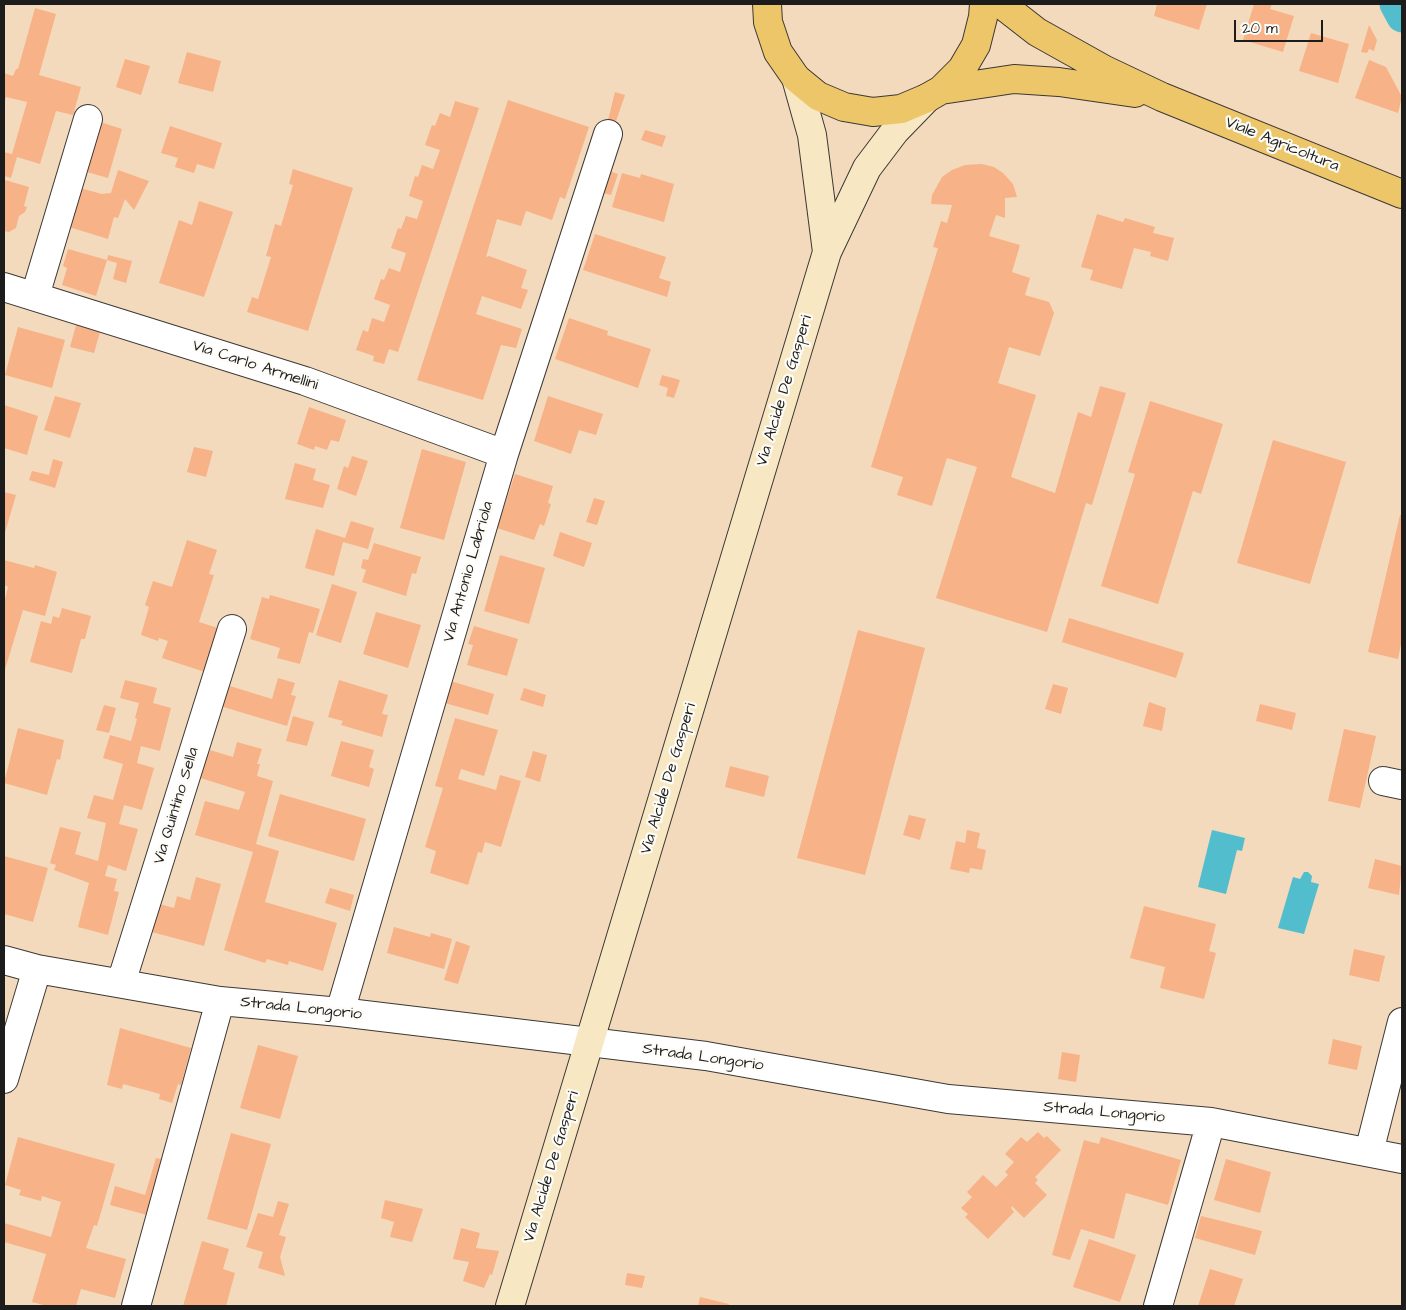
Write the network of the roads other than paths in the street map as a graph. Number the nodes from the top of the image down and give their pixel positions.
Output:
1 (984, 4) edge
2 (1001, 4) edge
3 (763, 10) edge
4 (796, 78) junction
5 (934, 94) junction
6 (1162, 97) junction
7 (88, 119) dead end
8 (608, 134) dead end
9 (1402, 194) edge
10 (827, 252) junction
11 (4, 287) edge
12 (35, 296) junction
13 (504, 454) junction
14 (232, 629) dead end
15 (4, 960) edge
16 (37, 969) junction
17 (121, 983) junction
18 (220, 1000) junction
19 (340, 1012) junction
20 (1402, 1022) edge
21 (590, 1043) junction
22 (4, 1079) edge
23 (1211, 1122) junction
24 (1369, 1152) junction
25 (1402, 1158) edge
26 (136, 1306) edge
27 (510, 1306) edge
28 (1158, 1306) edge

1 - 5 main road, Viale Agricoltura
2 - 6 main road, Viale Agricoltura
3 - 4 main road, Viale Agricoltura
4 - 5 main road, Viale Agricoltura
4 - 10 main road, Via Alcide De Gasperi
5 - 6 main road, Viale Agricoltura
5 - 10 main road, Via Alcide De Gasperi
6 - 9 main road, Viale Agricoltura
7 - 12 street
8 - 13 street, Via Antonio Labriola
10 - 21 main road, Via Alcide De Gasperi
11 - 12 street, Via Carlo Armellini
12 - 13 street, Via Carlo Armellini
13 - 19 street, Via Antonio Labriola
14 - 17 street, Via Quintino Sella
15 - 16 street, Strada Longorio
16 - 17 street, Strada Longorio
16 - 22 street
17 - 18 street, Strada Longorio
18 - 19 street, Strada Longorio
18 - 26 street
19 - 21 street, Strada Longorio
20 - 24 street
21 - 23 street, Strada Longorio
21 - 27 main road, Via Alcide De Gasperi
23 - 24 street, Strada Longorio
23 - 28 street
24 - 25 street, Strada Longorio

